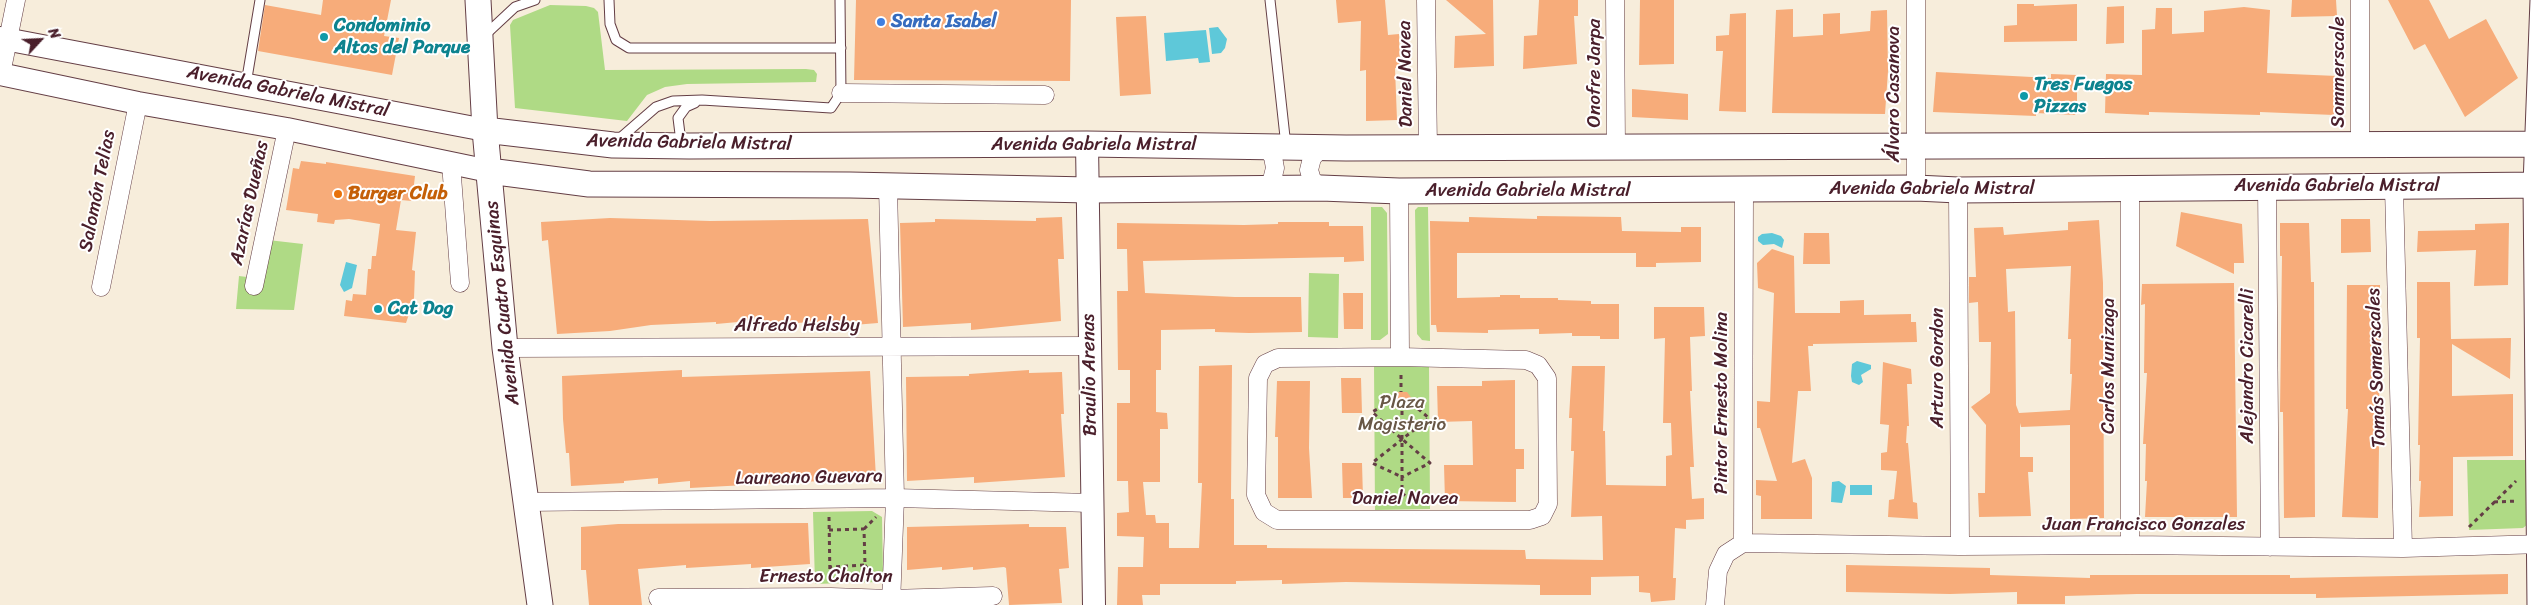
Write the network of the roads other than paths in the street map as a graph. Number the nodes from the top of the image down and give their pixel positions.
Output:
1 (16, 0) edge
2 (260, 0) edge
3 (478, 0) edge
4 (535, 0) edge
5 (609, 0) edge
6 (840, 0) edge
7 (1270, 0) edge
8 (1426, 0) edge
9 (1615, 0) edge
10 (1916, 0) edge
11 (2360, 0) edge
12 (2543, 0) edge
13 (4, 39) edge
14 (480, 40) junction
15 (841, 48) junction
16 (0, 74) edge
17 (246, 84) junction
18 (841, 93) junction
19 (1045, 95) dead end
20 (702, 100) junction
21 (138, 103) junction
22 (287, 129) junction
23 (485, 130) junction
24 (1088, 144) junction
25 (2540, 144) edge
26 (613, 145) junction
27 (2360, 145) junction
28 (689, 146) junction
29 (1616, 146) junction
30 (1276, 147) junction
31 (1914, 147) junction
32 (1321, 148) junction
33 (1428, 148) junction
34 (451, 162) junction
35 (489, 171) junction
36 (2540, 185) edge
37 (888, 186) junction
38 (2267, 186) junction
39 (2394, 187) junction
40 (1265, 188) junction
41 (1321, 188) junction
42 (1916, 188) junction
43 (2130, 188) junction
44 (1089, 190) junction
45 (1744, 190) junction
46 (1958, 190) junction
47 (1399, 191) junction
48 (460, 283) dead end
49 (254, 286) dead end
50 (101, 287) dead end
51 (1089, 346) junction
52 (506, 348) junction
53 (891, 348) junction
54 (1400, 357) junction
55 (895, 498) junction
56 (526, 502) junction
57 (1092, 503) junction
58 (1743, 543) junction
59 (2542, 544) edge
60 (2130, 545) junction
61 (1960, 546) junction
62 (2270, 547) junction
63 (2403, 548) junction
64 (993, 596) dead end
65 (658, 598) dead end
66 (890, 602) edge
67 (540, 605) edge
68 (1094, 605) edge
69 (1715, 605) edge
70 (2540, 605) edge

1 - 13 street
2 - 17 lane
3 - 14 main road, Avenida Cuatro Esquinas
4 - 14 lane
5 - 15 lane
6 - 15 lane
7 - 30 lane
8 - 33 street, Daniel Navea
9 - 29 street, Onofre Jarpa
10 - 31 street, Álvaro Casanova
11 - 27 street, Sommerscale
12 - 25 main road
13 - 16 street
13 - 17 street, Avenida Gabriela Mistral
14 - 23 main road, Avenida Cuatro Esquinas
15 - 18 lane
16 - 21 street, Avenida Gabriela Mistral
17 - 23 street, Avenida Gabriela Mistral
18 - 19 street
18 - 20 lane
20 - 26 lane
20 - 28 lane
21 - 22 street, Avenida Gabriela Mistral
21 - 50 street, Salomón Telias
22 - 34 street, Avenida Gabriela Mistral
22 - 49 street, Azarías Dueñas
23 - 26 main road, Avenida Gabriela Mistral
23 - 35 main road, Avenida Cuatro Esquinas
24 - 28 main road, Avenida Gabriela Mistral
24 - 30 main road, Avenida Gabriela Mistral
24 - 44 street, Braulio Arenas
25 - 27 main road, Avenida Gabriela Mistral
25 - 36 main road
26 - 28 main road, Avenida Gabriela Mistral
27 - 31 main road, Avenida Gabriela Mistral
29 - 31 main road, Avenida Gabriela Mistral
29 - 33 main road, Avenida Gabriela Mistral
30 - 32 main road, Avenida Gabriela Mistral
30 - 40 street
31 - 42 street, Álvaro Casanova
32 - 33 main road, Avenida Gabriela Mistral
32 - 41 street
34 - 35 street, Avenida Gabriela Mistral
34 - 48 street
35 - 37 main road, Avenida Gabriela Mistral
35 - 52 main road, Avenida Cuatro Esquinas
36 - 39 main road, Avenida Gabriela Mistral
36 - 59 main road
37 - 44 main road, Avenida Gabriela Mistral
37 - 53 street
38 - 39 main road, Avenida Gabriela Mistral
38 - 43 main road, Avenida Gabriela Mistral
38 - 62 street, Alejandro Cicarelli
39 - 63 street, Tomás Somerscales
40 - 41 main road, Avenida Gabriela Mistral
40 - 44 main road, Avenida Gabriela Mistral
41 - 47 main road, Avenida Gabriela Mistral
42 - 45 main road, Avenida Gabriela Mistral
42 - 46 main road, Avenida Gabriela Mistral
43 - 46 main road, Avenida Gabriela Mistral
43 - 60 street, Carlos Munizaga
44 - 51 street, Braulio Arenas
45 - 47 main road, Avenida Gabriela Mistral
45 - 58 street, Pintor Ernesto Molina
46 - 61 street, Arturo Gordon
47 - 54 street
51 - 53 street, Alfredo Helsby
51 - 57 street, Braulio Arenas
52 - 53 street, Alfredo Helsby
52 - 56 main road, Avenida Cuatro Esquinas
53 - 55 street
54 - 54 street, Daniel Navea
55 - 56 street, Laureano Guevara
55 - 57 street, Laureano Guevara
55 - 66 street
56 - 67 main road, Avenida Cuatro Esquinas
57 - 68 street, Braulio Arenas
58 - 61 street, Juan Francisco Gonzales
58 - 69 street
59 - 63 street, Juan Francisco Gonzales
59 - 70 main road
60 - 61 street, Juan Francisco Gonzales
60 - 62 street, Juan Francisco Gonzales
62 - 63 street, Juan Francisco Gonzales
64 - 66 street, Ernesto Chalton
65 - 66 street, Ernesto Chalton

